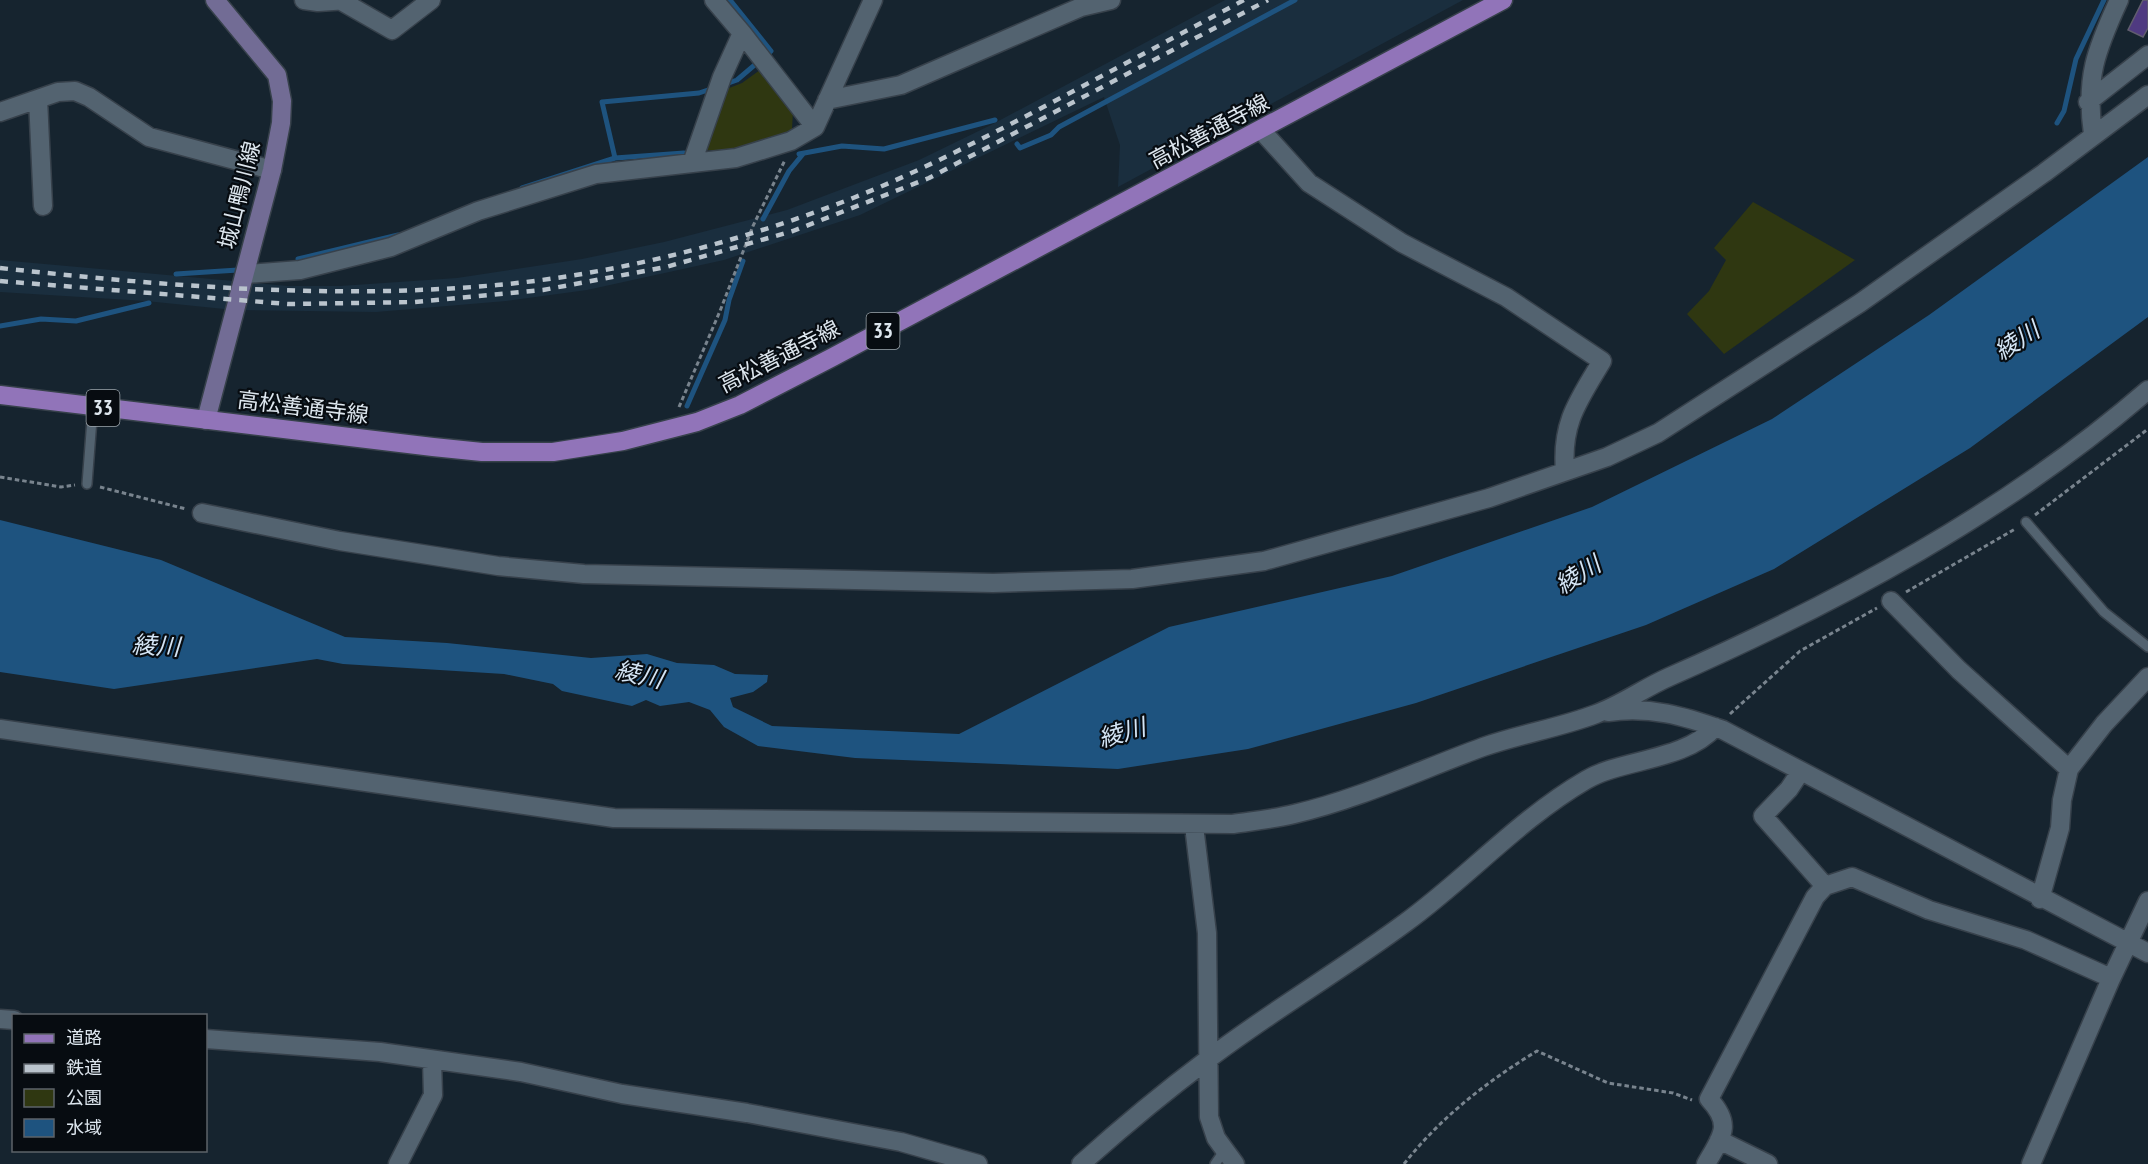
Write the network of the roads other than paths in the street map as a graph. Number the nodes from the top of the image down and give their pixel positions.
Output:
1 (215, 0) edge
2 (430, 0) edge
3 (714, 0) edge
4 (873, 0) edge
5 (1112, 0) edge
6 (1503, 0) edge
7 (2119, 0) edge
8 (313, 1) edge
9 (345, 1) edge
10 (742, 33) junction
11 (2148, 55) edge
12 (2148, 95) edge
13 (38, 99) junction
14 (827, 100) junction
15 (2088, 102) junction
16 (0, 112) edge
17 (815, 128) junction
18 (1261, 130) junction
19 (2092, 134) junction
20 (692, 163) junction
21 (272, 170) junction
22 (43, 206) dead end
23 (246, 274) junction
24 (2148, 390) edge
25 (0, 394) edge
26 (93, 406) junction
27 (206, 420) junction
28 (1565, 471) junction
29 (87, 484) road end
30 (202, 513) road end
31 (2026, 522) road end
32 (1890, 601) road end
33 (2148, 648) edge
34 (2148, 677) edge
35 (1597, 714) junction
36 (1715, 727) junction
37 (0, 729) edge
38 (2069, 769) junction
39 (1801, 771) junction
40 (1194, 826) junction
41 (1825, 886) junction
42 (2040, 899) junction
43 (2148, 902) edge
44 (2128, 941) junction
45 (2148, 953) edge
46 (2111, 978) junction
47 (207, 1039) edge
48 (1208, 1059) junction
49 (432, 1060) junction
50 (1719, 1140) junction
51 (1225, 1160) edge
52 (398, 1164) edge
53 (978, 1164) edge
54 (1080, 1164) edge
55 (1706, 1164) edge
56 (1768, 1164) edge
57 (2031, 1164) edge

1 - 21 main road, 城山鴨川線
2 - 9 street
3 - 10 street
4 - 14 street
5 - 14 street
6 - 18 main road, 高松善通寺線 / 33
7 - 15 street
8 - 9 street
10 - 17 street
10 - 20 street
11 - 15 street
12 - 19 street
13 - 16 street
13 - 21 street
13 - 22 street
14 - 17 street
15 - 19 street
17 - 20 street
18 - 27 main road, 高松善通寺線 / 33
18 - 28 street
19 - 28 street
20 - 23 street
21 - 23 main road, 城山鴨川線
23 - 27 main road, 城山鴨川線
24 - 35 street
25 - 26 main road, 高松善通寺線 / 33
26 - 27 main road, 高松善通寺線 / 33
26 - 29 lane
28 - 30 street
31 - 33 lane
32 - 38 street
34 - 38 street
35 - 36 street
35 - 40 street
36 - 39 street
36 - 48 street
37 - 40 street
38 - 42 street
39 - 41 street
39 - 42 street
40 - 48 street
41 - 46 street
41 - 50 street
42 - 44 street
43 - 44 street
44 - 45 street
44 - 46 street
46 - 57 street
47 - 49 street
48 - 51 street
48 - 54 street
49 - 52 street
49 - 53 street
50 - 55 street
50 - 56 street

